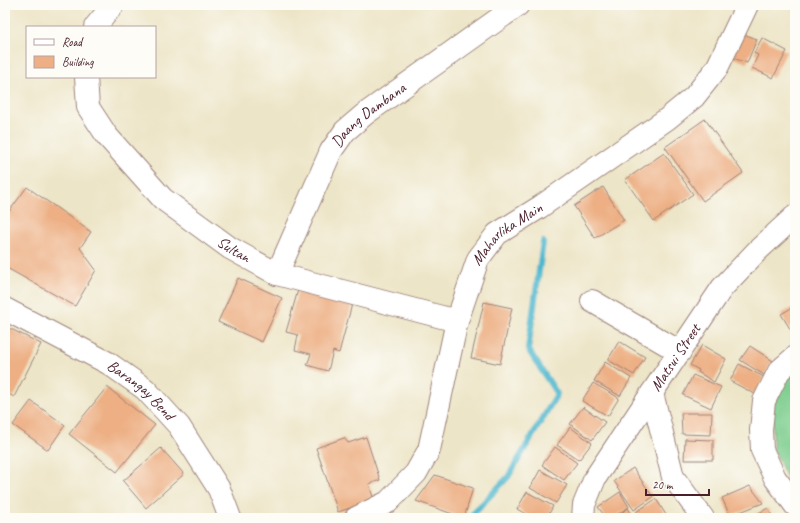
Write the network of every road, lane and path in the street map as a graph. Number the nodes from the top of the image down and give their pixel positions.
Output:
1 (113, 5) edge
2 (518, 5) edge
3 (747, 5) edge
4 (97, 26) edge
5 (86, 78) edge
6 (795, 216) edge
7 (277, 274) junction
8 (592, 301) dead end
9 (5, 309) edge
10 (458, 322) junction
11 (680, 352) junction
12 (795, 357) edge
13 (652, 393) junction
14 (795, 506) edge
15 (230, 518) edge
16 (356, 518) edge
17 (583, 518) edge
18 (703, 518) edge

1 - 4 street
2 - 7 street, Daang Dambana
3 - 10 street, Maharlika Main
5 - 7 street, Sultan
6 - 11 street, Matsui Street
7 - 10 street, Sultan
8 - 11 street
9 - 15 street, Barangay Bend
10 - 16 street, Maharlika Main
11 - 13 street, Matsui Street
12 - 14 street
13 - 17 street, Matsui Street
13 - 18 street

